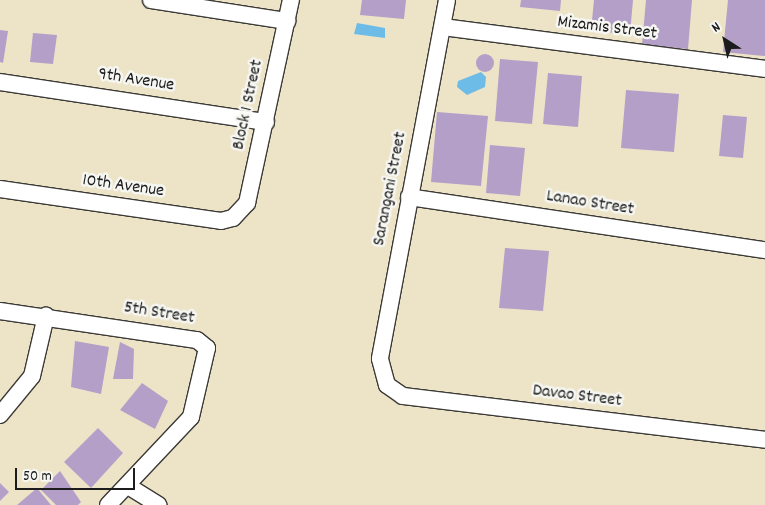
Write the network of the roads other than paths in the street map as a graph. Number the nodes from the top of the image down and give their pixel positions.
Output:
1 (151, 0) edge
2 (291, 0) edge
3 (447, 0) edge
4 (287, 21) junction
5 (443, 27) junction
6 (765, 69) edge
7 (0, 82) edge
8 (266, 122) junction
9 (0, 189) edge
10 (409, 197) junction
11 (238, 215) joint
12 (765, 250) edge
13 (0, 311) edge
14 (46, 316) junction
15 (387, 385) joint
16 (0, 414) edge
17 (765, 440) edge
18 (128, 486) junction
19 (108, 505) edge
20 (159, 505) edge

1 - 4 street
2 - 4 street, Block 1 Street
3 - 5 street, Sarangani Street
4 - 8 street, Block 1 Street
5 - 6 street, Mizamis Street
5 - 10 street, Sarangani Street
7 - 8 street, 9th Avenue
8 - 11 street, Block 1 Street
9 - 11 street, 10th Avenue
10 - 12 street, Lanao Street
10 - 15 street, Sarangani Street
13 - 14 street, 5th Street
14 - 16 street
14 - 18 street, 5th Street
15 - 17 street, Davao Street
18 - 19 street, 5th Street
18 - 20 street

